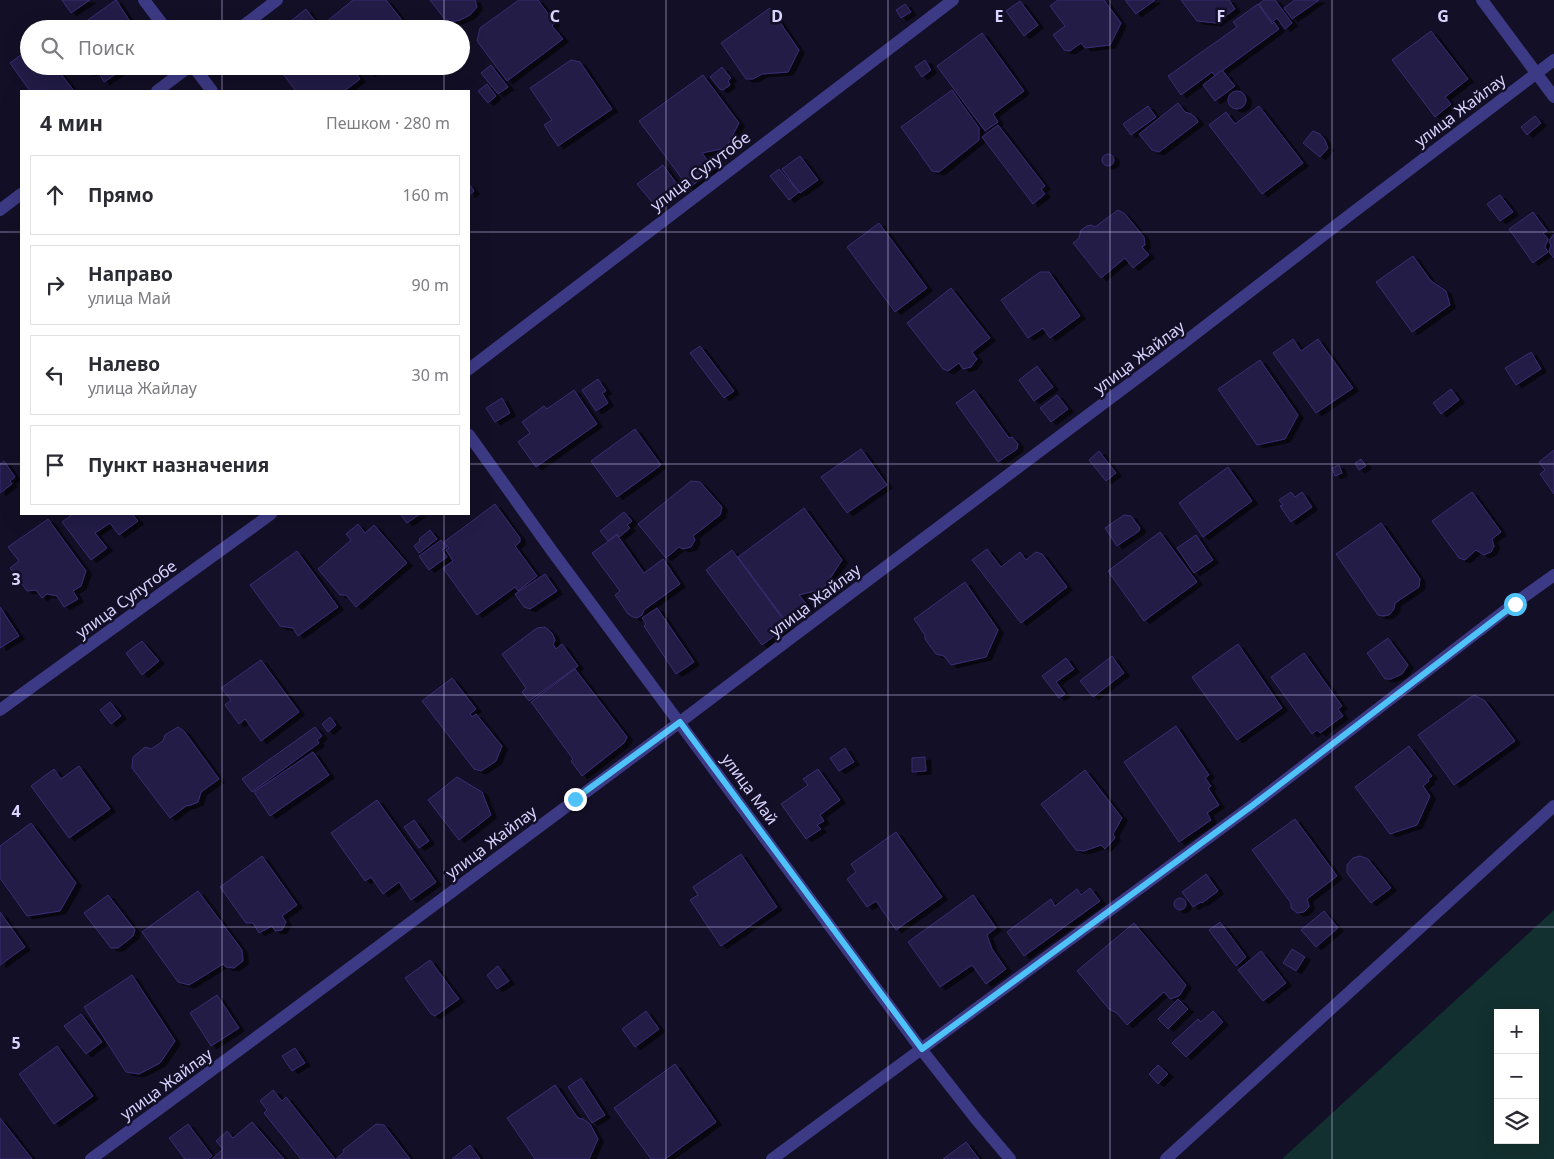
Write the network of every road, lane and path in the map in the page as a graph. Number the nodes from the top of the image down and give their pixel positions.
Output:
1 (144, 0) edge
2 (277, 0) edge
3 (953, 0) edge
4 (1482, 0) edge
5 (159, 20) edge
6 (251, 20) edge
7 (1554, 60) edge
8 (1537, 72) junction
9 (179, 75) edge
10 (199, 75) edge
11 (158, 90) edge
12 (211, 90) edge
13 (1554, 97) edge
14 (20, 195) edge
15 (0, 210) edge
16 (470, 368) edge
17 (470, 436) edge
18 (270, 515) edge
19 (1554, 575) edge
20 (0, 710) edge
21 (680, 722) junction
22 (1554, 806) edge
23 (922, 1049) junction
24 (91, 1159) edge
25 (772, 1159) edge
26 (1010, 1159) edge
27 (1166, 1159) edge

1 - 5 street
2 - 6 street
3 - 16 street, улица Сулутобе
4 - 8 street
7 - 8 street, улица Жайлау
8 - 13 street
8 - 21 street, улица Жайлау
9 - 11 street
10 - 12 street
14 - 15 street
17 - 21 street, улица Май
18 - 20 street, улица Сулутобе
19 - 23 street
21 - 23 street, улица Май
21 - 24 street, улица Жайлау
22 - 27 street
23 - 25 street
23 - 26 street, улица Май

